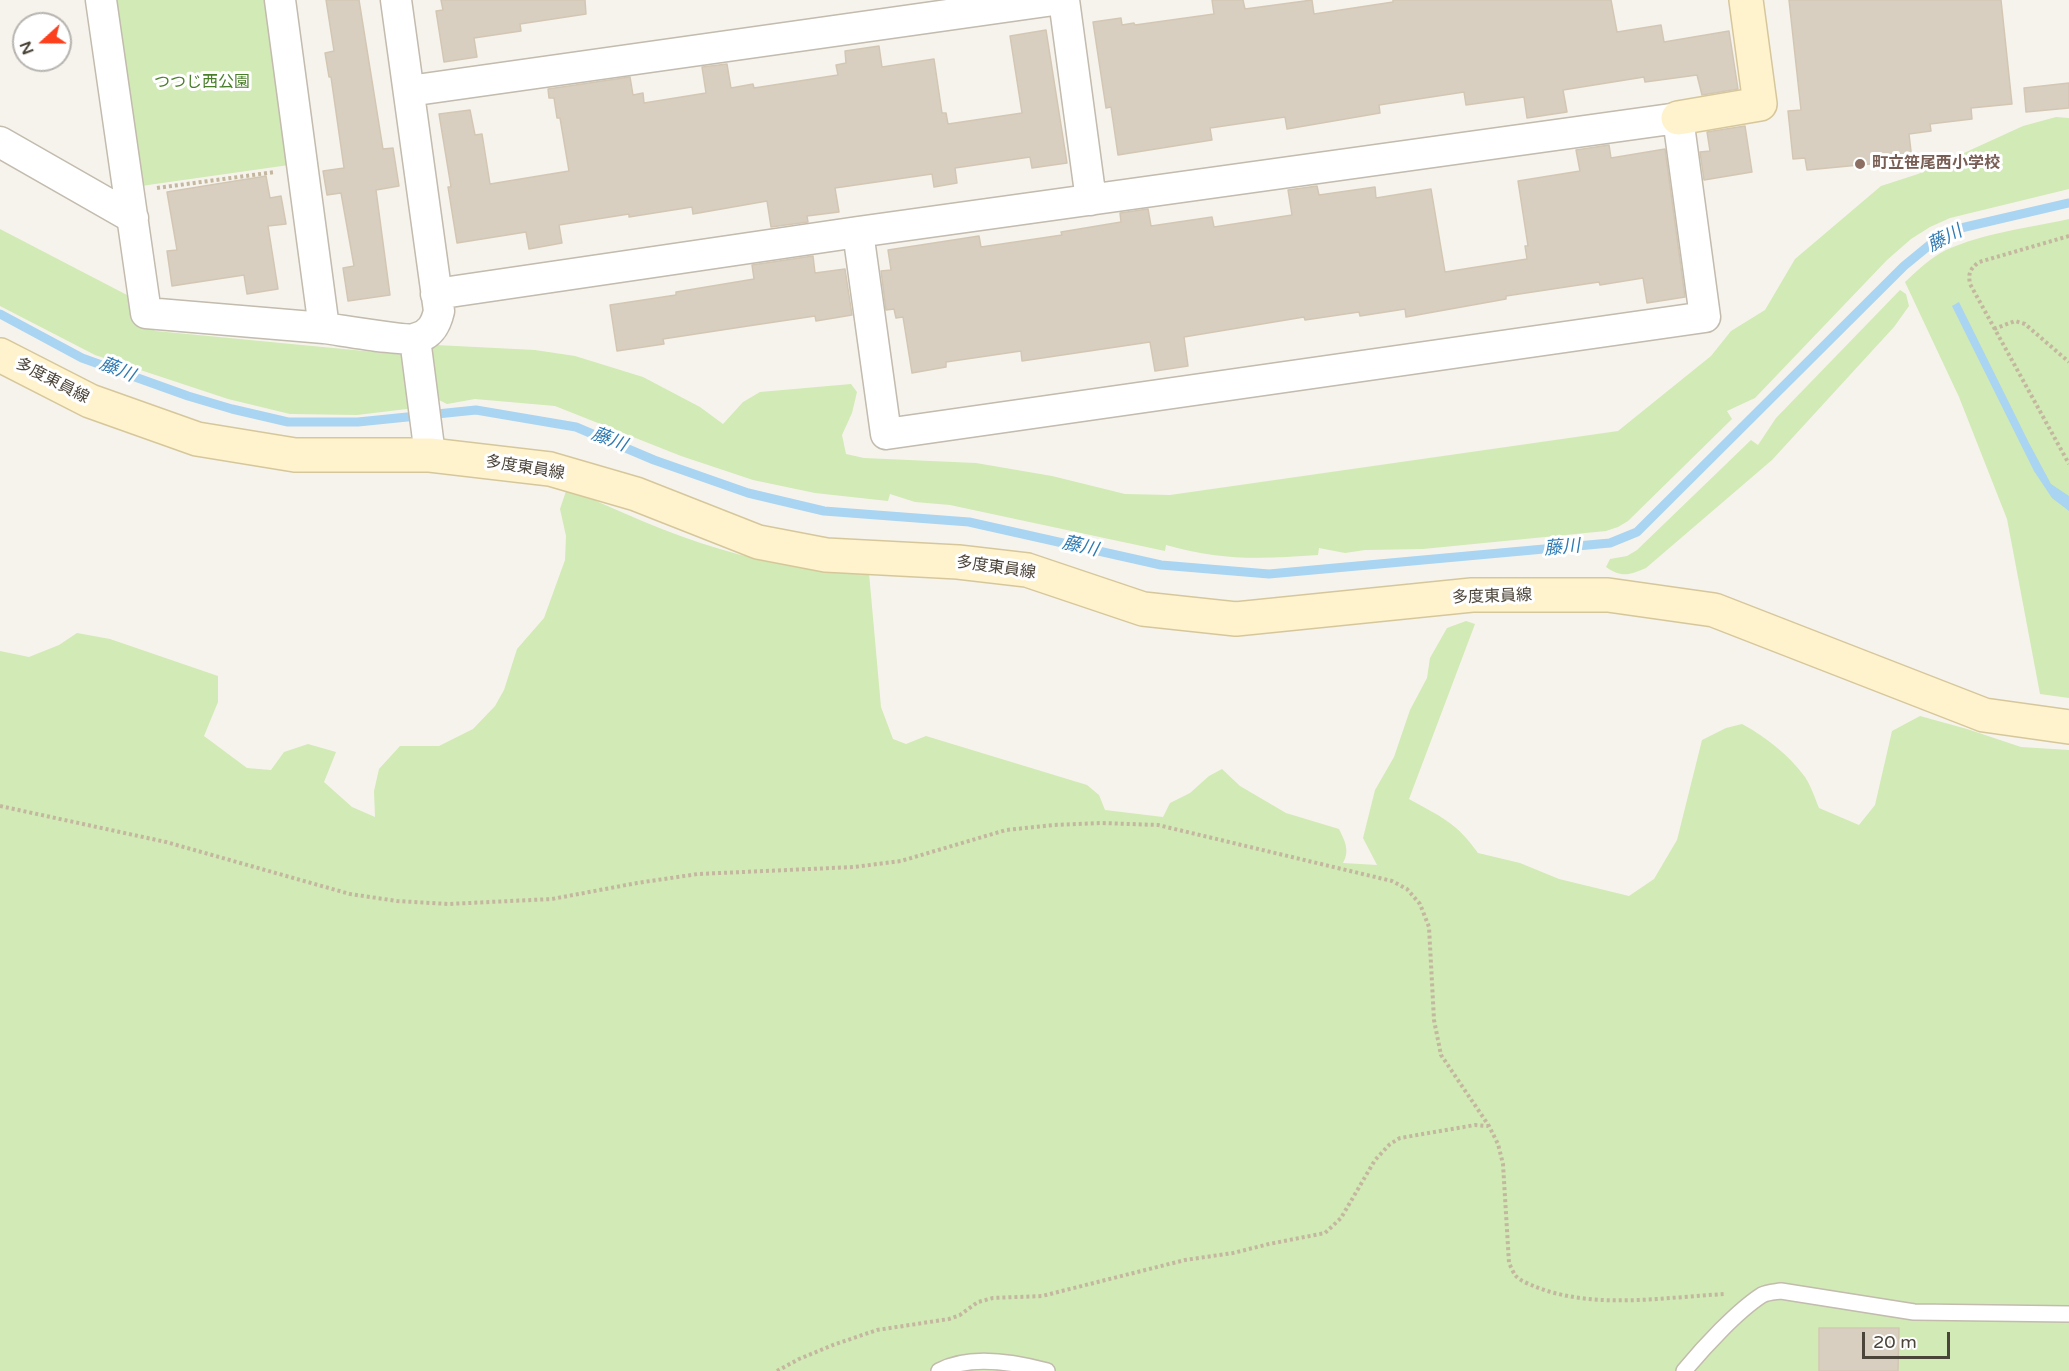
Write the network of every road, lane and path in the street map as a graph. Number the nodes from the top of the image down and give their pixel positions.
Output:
1 (101, 0) edge
2 (280, 0) edge
3 (396, 0) edge
4 (1054, 0) edge
5 (1064, 0) edge
6 (1746, 0) edge
7 (409, 91) junction
8 (1678, 118) junction
9 (0, 142) edge
10 (304, 168) junction
11 (1091, 200) junction
12 (132, 205) junction
13 (858, 232) junction
14 (2069, 236) edge
15 (436, 294) junction
16 (324, 328) junction
17 (1994, 329) junction
18 (415, 339) junction
19 (0, 355) edge
20 (2069, 362) edge
21 (429, 446) junction
22 (2069, 464) edge
23 (2069, 727) edge
24 (0, 806) edge
25 (1489, 1126) junction
26 (1764, 1294) junction
27 (2069, 1314) edge
28 (777, 1371) edge
29 (939, 1371) edge
30 (1047, 1371) edge
31 (1683, 1371) edge

1 - 12 street
2 - 10 street
3 - 7 street
4 - 7 street
5 - 11 street
6 - 8 main road
7 - 15 street
8 - 11 street
8 - 13 street
9 - 12 street
10 - 12 path
10 - 16 street
11 - 13 street
12 - 16 street
13 - 15 street
14 - 17 path
15 - 18 street
16 - 18 street
17 - 20 path
17 - 22 path
18 - 21 street
19 - 21 main road, 多度東員線
21 - 23 main road, 多度東員線
24 - 25 path
25 - 26 path
25 - 28 path
26 - 27 lane
26 - 31 lane
29 - 30 lane

